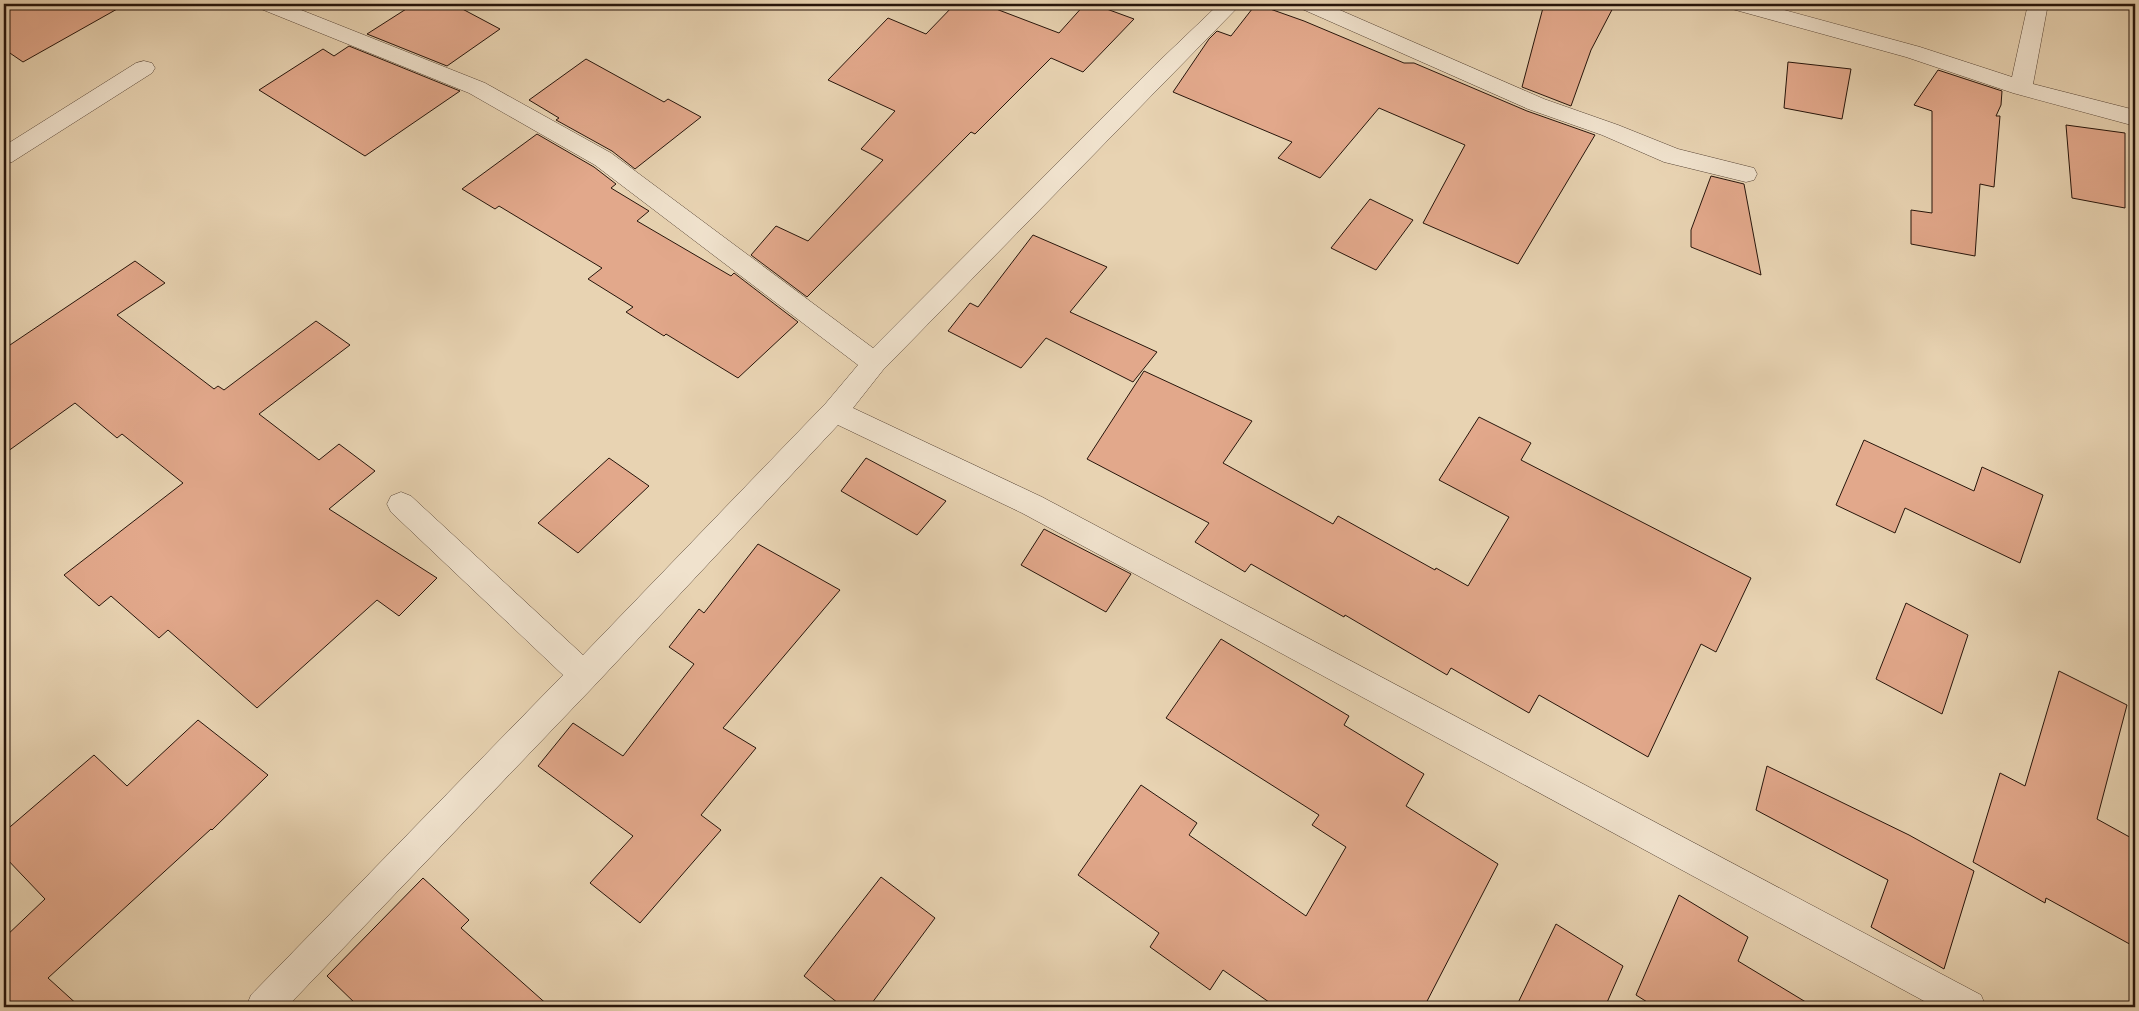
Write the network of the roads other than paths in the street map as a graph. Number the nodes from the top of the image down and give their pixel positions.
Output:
1 (268, 4) edge
2 (1231, 4) edge
3 (1310, 4) edge
4 (1739, 4) edge
5 (2038, 4) edge
6 (144, 68) dead end
7 (2021, 88) junction
8 (2135, 118) edge
9 (4, 156) edge
10 (1746, 174) dead end
11 (874, 362) junction
12 (835, 411) junction
13 (401, 504) dead end
14 (584, 675) junction
15 (264, 1007) edge
16 (1968, 1007) edge

1 - 11 street
2 - 11 street
3 - 10 street
4 - 7 street
5 - 7 street
6 - 9 street
7 - 8 street
11 - 12 street
12 - 14 street
12 - 16 street
13 - 14 street
14 - 15 street

